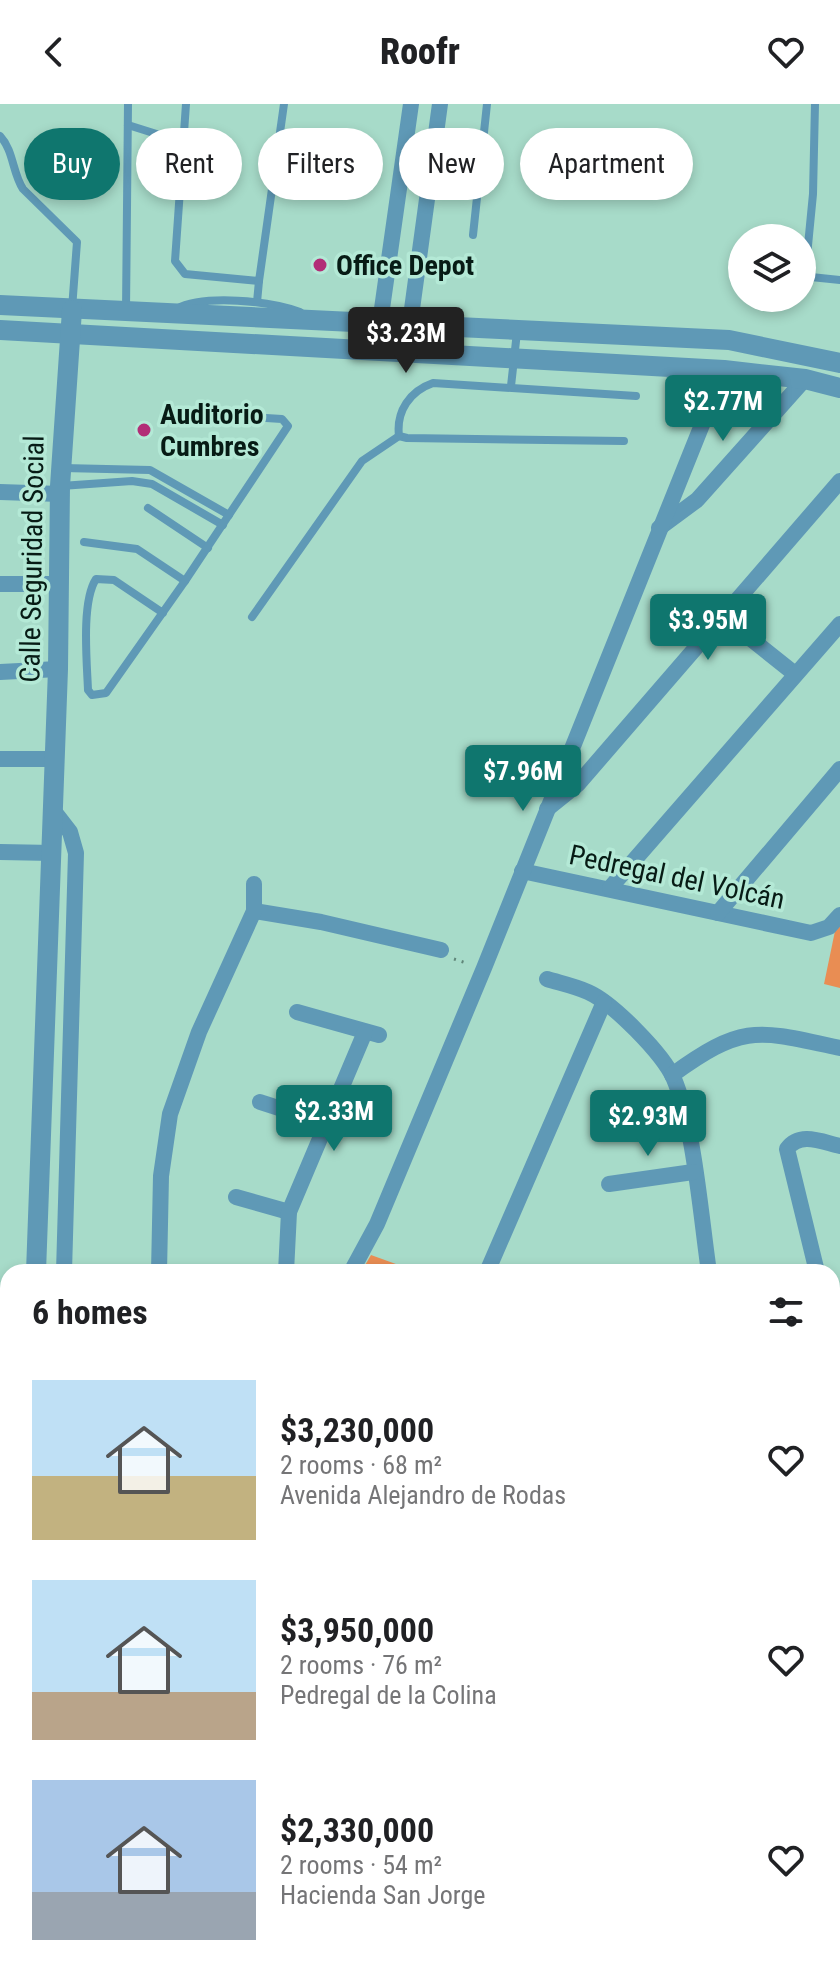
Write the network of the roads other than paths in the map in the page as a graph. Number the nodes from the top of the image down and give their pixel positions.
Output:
1 (128, 104) edge
2 (186, 104) edge
3 (284, 104) edge
4 (411, 104) edge
5 (440, 104) edge
6 (487, 104) edge
7 (815, 104) edge
8 (128, 125) junction
9 (138, 128) edge
10 (183, 128) edge
11 (0, 136) edge
12 (179, 200) edge
13 (473, 235) dead end
14 (840, 280) edge
15 (259, 281) junction
16 (3, 301) edge
17 (257, 302) junction
18 (72, 310) junction
19 (126, 312) junction
20 (165, 315) junction
21 (319, 321) junction
22 (380, 324) junction
23 (409, 325) junction
24 (517, 327) junction
25 (3, 330) edge
26 (68, 334) junction
27 (376, 351) junction
28 (406, 353) junction
29 (514, 358) junction
30 (840, 363) edge
31 (724, 370) junction
32 (805, 379) junction
33 (511, 386) junction
34 (840, 388) edge
35 (636, 396) dead end
36 (187, 413) dead end
37 (399, 436) junction
38 (624, 441) dead end
39 (840, 481) edge
40 (61, 483) junction
41 (0, 492) edge
42 (148, 508) dead end
43 (229, 515) junction
44 (223, 525) junction
45 (659, 528) junction
46 (84, 542) dead end
47 (208, 548) junction
48 (185, 581) junction
49 (0, 584) edge
50 (58, 584) junction
51 (163, 613) junction
52 (721, 615) junction
53 (252, 617) dead end
54 (840, 624) edge
55 (58, 669) junction
56 (0, 672) edge
57 (795, 674) junction
58 (0, 759) edge
59 (55, 759) junction
60 (840, 769) edge
61 (53, 810) junction
62 (546, 810) junction
63 (0, 852) edge
64 (53, 853) junction
65 (522, 871) junction
66 (254, 884) dead end
67 (610, 888) junction
68 (254, 911) junction
69 (718, 913) junction
70 (840, 915) edge
71 (441, 950) road end
72 (547, 979) dead end
73 (604, 1002) junction
74 (297, 1012) dead end
75 (840, 1048) edge
76 (672, 1075) junction
77 (260, 1102) dead end
78 (325, 1123) junction
79 (840, 1146) edge
80 (693, 1172) junction
81 (609, 1184) dead end
82 (236, 1197) dead end
83 (289, 1212) junction
84 (36, 1264) edge
85 (64, 1264) edge
86 (159, 1264) edge
87 (286, 1264) edge
88 (355, 1264) edge
89 (490, 1264) edge
90 (705, 1264) edge
91 (815, 1264) edge

1 - 8 lane
2 - 10 lane
3 - 15 lane
4 - 22 street
5 - 23 street
6 - 13 lane
7 - 14 lane
8 - 9 lane
8 - 19 lane
11 - 18 lane
12 - 15 lane
15 - 17 lane
16 - 18 street
16 - 25 lane
17 - 20 lane
17 - 21 lane
18 - 19 street
18 - 26 street, Calle Seguridad Social
19 - 20 street
20 - 21 street
21 - 22 street
22 - 23 street
22 - 27 street
23 - 24 street
23 - 28 street
24 - 29 lane
24 - 30 street
25 - 26 street
26 - 27 street
26 - 40 street, Calle Seguridad Social
27 - 28 street
28 - 29 street
29 - 31 street
29 - 33 lane
31 - 32 street
31 - 45 street
32 - 34 street
32 - 45 street
33 - 35 lane
33 - 37 lane
36 - 43 lane
37 - 38 lane
37 - 53 lane
39 - 52 street
40 - 41 street
40 - 43 lane
40 - 44 lane
40 - 50 street, Calle Seguridad Social
42 - 47 lane
43 - 44 lane
44 - 47 lane
45 - 62 street
46 - 48 lane
47 - 48 lane
48 - 51 lane
49 - 50 street
50 - 55 street, Calle Seguridad Social
51 - 51 lane
52 - 57 street
52 - 62 street
54 - 57 street
55 - 56 street
55 - 59 street, Calle Seguridad Social
57 - 67 street
58 - 59 street
59 - 61 street, Calle Seguridad Social
60 - 69 street
61 - 64 street, Calle Seguridad Social
61 - 85 street
62 - 65 street
63 - 64 street
64 - 84 street, Calle Seguridad Social
65 - 67 street, Pedregal del Volcán
65 - 88 street
66 - 68 street
67 - 69 street, Pedregal del Volcán
68 - 71 street
68 - 86 street
69 - 70 street, Pedregal del Volcán
72 - 73 street
73 - 76 street
73 - 89 street
74 - 78 street
75 - 76 street
76 - 80 street
77 - 78 street
78 - 83 street
79 - 91 street
80 - 81 street
80 - 90 street
82 - 83 street
83 - 87 street

